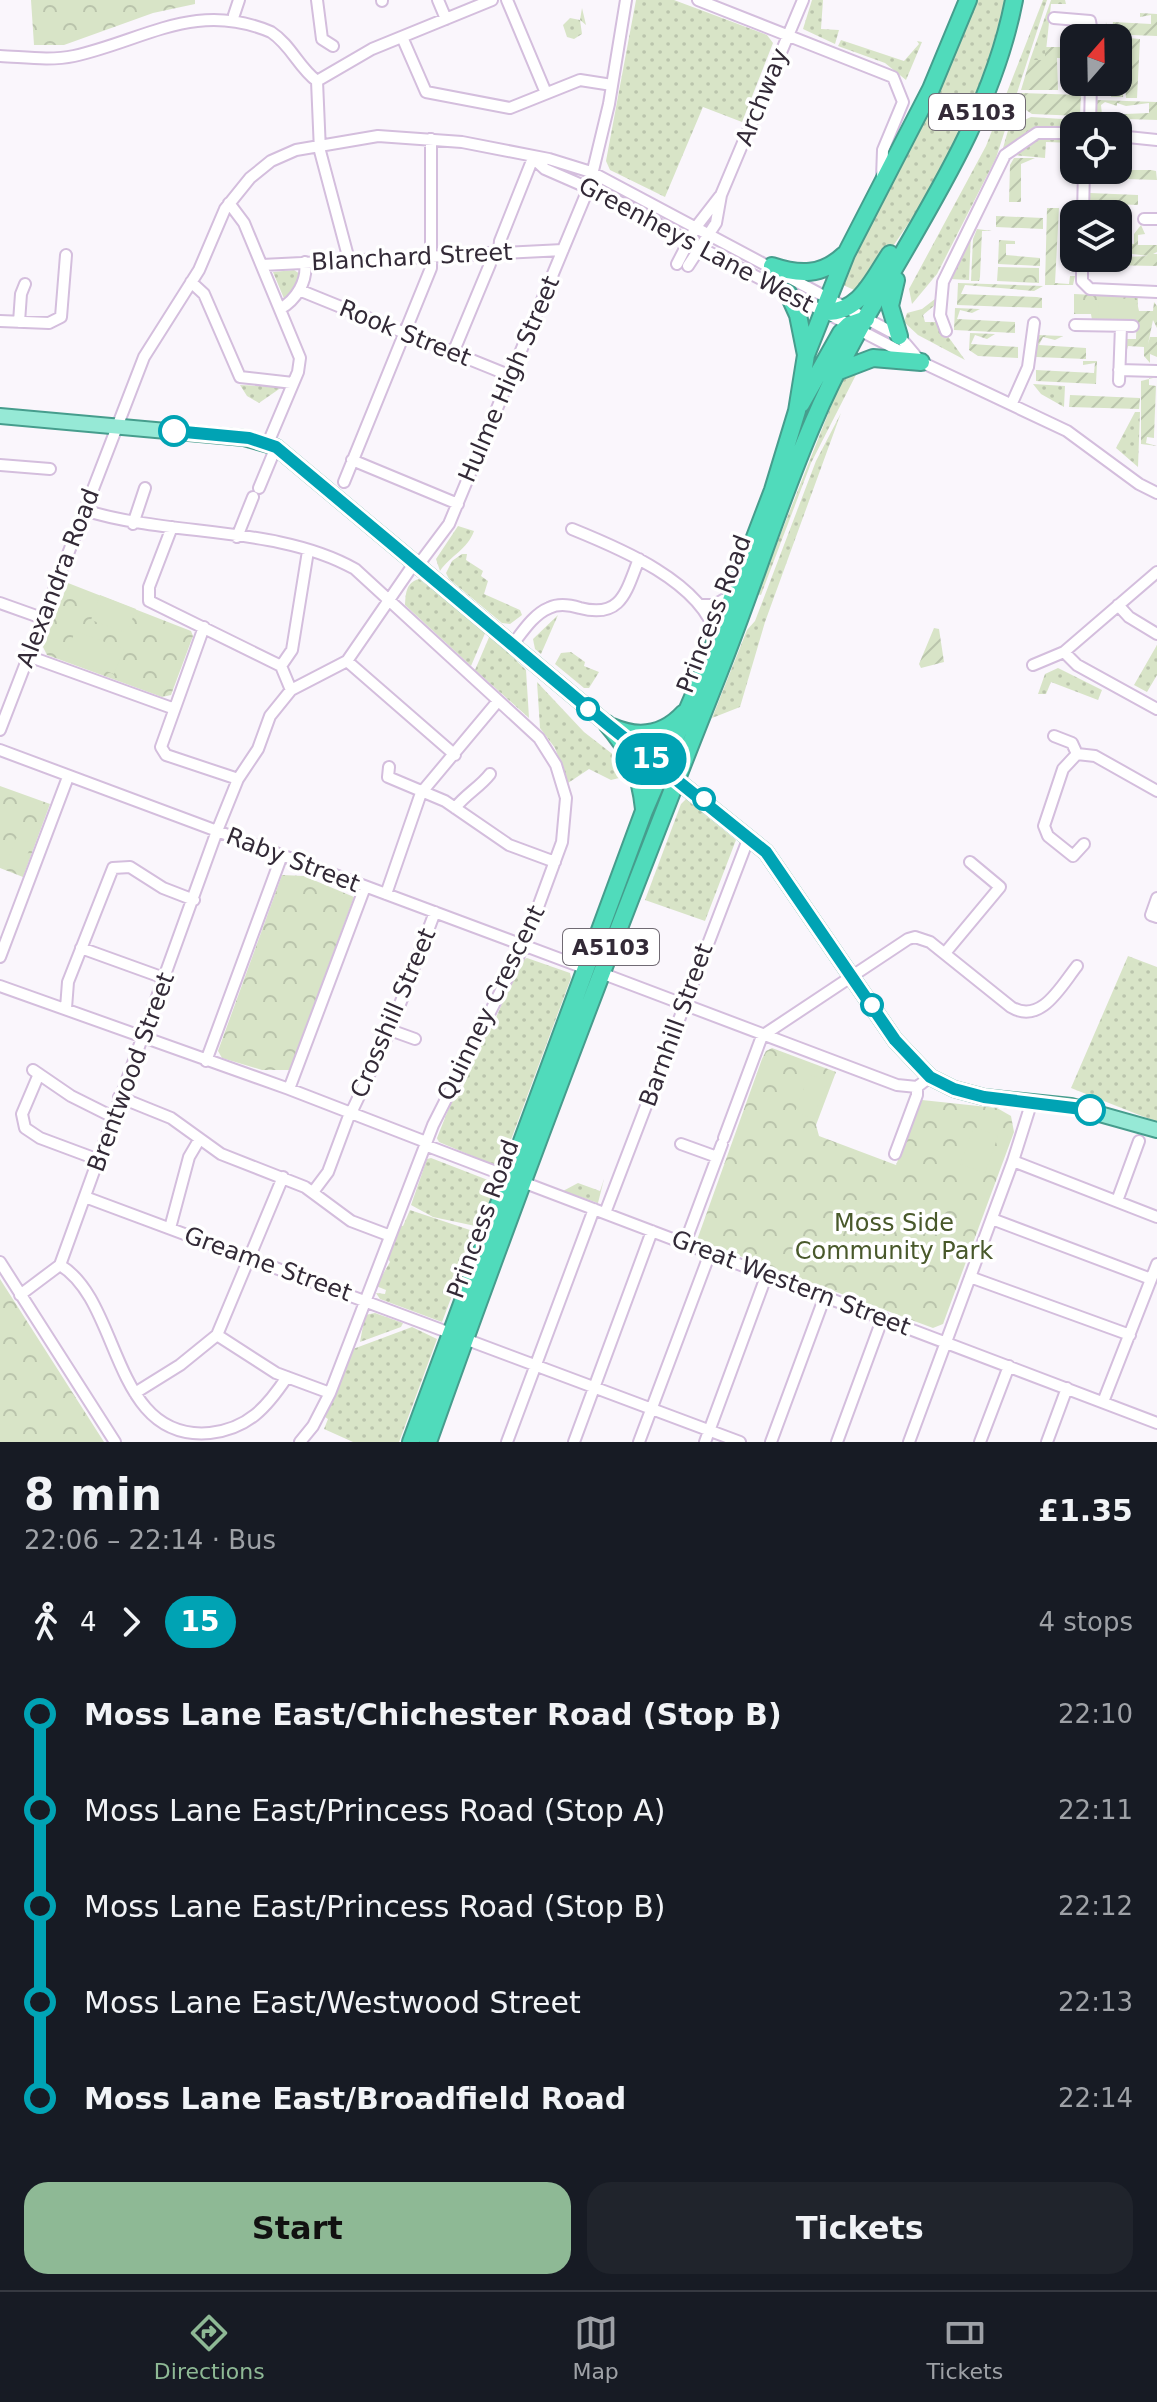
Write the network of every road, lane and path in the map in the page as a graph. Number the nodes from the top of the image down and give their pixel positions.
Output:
1 (239, 0) edge
2 (317, 0) edge
3 (438, 0) edge
4 (492, 0) edge
5 (507, 0) edge
6 (626, 0) edge
7 (698, 0) edge
8 (803, 0) edge
9 (968, 0) edge
10 (1014, 0) edge
11 (234, 15) junction
12 (1054, 18) dead end
13 (446, 19) junction
14 (1091, 24) edge
15 (788, 34) junction
16 (402, 37) junction
17 (333, 46) dead end
18 (0, 56) edge
19 (317, 81) junction
20 (612, 85) junction
21 (546, 93) junction
22 (1060, 133) edge
23 (1132, 137) edge
24 (431, 139) junction
25 (1157, 140) edge
26 (320, 144) junction
27 (533, 158) junction
28 (591, 172) junction
29 (882, 182) junction
30 (589, 187) junction
31 (229, 203) junction
32 (713, 214) junction
33 (922, 217) junction
34 (1144, 219) dead end
35 (1157, 219) edge
36 (696, 227) junction
37 (708, 233) junction
38 (910, 236) junction
39 (688, 241) junction
40 (699, 247) junction
41 (563, 250) junction
42 (494, 253) junction
43 (846, 254) junction
44 (66, 255) dead end
45 (432, 256) junction
46 (349, 260) junction
47 (305, 262) junction
48 (262, 265) junction
49 (772, 266) junction
50 (1082, 272) edge
51 (191, 282) junction
52 (25, 284) dead end
53 (299, 290) junction
54 (1157, 292) edge
55 (788, 293) junction
56 (826, 306) junction
57 (280, 309) junction
58 (0, 321) edge
59 (856, 321) junction
60 (19, 322) junction
61 (1034, 323) dead end
62 (1075, 325) dead end
63 (946, 331) dead end
64 (405, 333) junction
65 (899, 336) junction
66 (453, 353) junction
67 (806, 355) junction
68 (921, 362) junction
69 (839, 371) junction
70 (1157, 371) edge
71 (511, 376) junction
72 (293, 383) junction
73 (1012, 403) junction
74 (797, 411) junction
75 (0, 416) edge
76 (117, 426) junction
77 (272, 445) junction
78 (352, 460) junction
79 (0, 465) edge
80 (50, 469) dead end
81 (344, 482) dead end
82 (145, 488) dead end
83 (1157, 493) edge
84 (458, 504) junction
85 (84, 510) junction
86 (133, 524) junction
87 (172, 527) junction
88 (572, 529) dead end
89 (237, 537) junction
90 (308, 551) junction
91 (639, 559) junction
92 (417, 564) junction
93 (1157, 572) edge
94 (734, 592) junction
95 (390, 598) junction
96 (0, 603) edge
97 (702, 605) junction
98 (1118, 605) junction
99 (42, 618) junction
100 (204, 627) junction
101 (1157, 634) edge
102 (716, 636) junction
103 (513, 644) junction
104 (1064, 652) junction
105 (28, 656) junction
106 (347, 661) junction
107 (1033, 665) dead end
108 (281, 666) junction
109 (291, 690) junction
110 (498, 701) junction
111 (172, 708) junction
112 (1157, 709) edge
113 (687, 710) junction
114 (607, 724) junction
115 (0, 730) edge
116 (1054, 736) dead end
117 (0, 750) edge
118 (1077, 754) junction
119 (455, 755) junction
120 (389, 767) dead end
121 (669, 772) junction
122 (68, 777) junction
123 (238, 779) junction
124 (488, 783) dead end
125 (1157, 791) edge
126 (421, 793) junction
127 (455, 808) junction
128 (644, 811) junction
129 (217, 831) junction
130 (749, 837) junction
131 (1084, 844) dead end
132 (282, 855) junction
133 (555, 862) junction
134 (970, 862) dead end
135 (365, 887) junction
136 (386, 894) junction
137 (1157, 898) edge
138 (194, 900) junction
139 (435, 912) junction
140 (1157, 917) edge
141 (524, 945) junction
142 (81, 948) junction
143 (945, 953) junction
144 (0, 957) edge
145 (1077, 966) dead end
146 (594, 971) junction
147 (853, 977) junction
148 (164, 978) junction
149 (0, 986) edge
150 (684, 1005) junction
151 (66, 1008) junction
152 (390, 1030) junction
153 (141, 1036) junction
154 (762, 1036) junction
155 (415, 1039) dead end
156 (206, 1061) junction
157 (930, 1077) junction
158 (917, 1087) junction
159 (289, 1089) junction
160 (119, 1097) junction
161 (1032, 1101) junction
162 (350, 1113) junction
163 (113, 1117) junction
164 (1157, 1130) edge
165 (199, 1140) junction
166 (1139, 1141) dead end
167 (426, 1143) junction
168 (681, 1144) dead end
169 (895, 1154) dead end
170 (717, 1157) junction
171 (99, 1160) junction
172 (1013, 1161) junction
173 (283, 1177) junction
174 (515, 1180) junction
175 (313, 1192) junction
176 (85, 1197) junction
177 (1117, 1201) junction
178 (600, 1211) junction
179 (1157, 1217) edge
180 (992, 1219) junction
181 (170, 1228) junction
182 (652, 1231) junction
183 (388, 1235) junction
184 (685, 1243) junction
185 (710, 1253) junction
186 (250, 1258) junction
187 (0, 1262) edge
188 (1157, 1264) edge
189 (60, 1265) junction
190 (767, 1274) junction
191 (970, 1277) junction
192 (1151, 1279) junction
193 (20, 1295) junction
194 (825, 1296) junction
195 (365, 1301) junction
196 (883, 1317) junction
197 (217, 1335) junction
198 (1130, 1335) junction
199 (458, 1336) junction
200 (947, 1341) junction
201 (536, 1366) junction
202 (1009, 1366) junction
203 (287, 1377) junction
204 (594, 1387) junction
205 (1067, 1388) junction
206 (135, 1393) junction
207 (330, 1393) junction
208 (1103, 1402) junction
209 (651, 1408) junction
210 (1157, 1423) edge
211 (709, 1430) junction
212 (115, 1442) edge
213 (300, 1442) edge
214 (411, 1442) edge
215 (428, 1442) edge
216 (507, 1442) edge
217 (574, 1442) edge
218 (639, 1442) edge
219 (705, 1442) edge
220 (740, 1442) edge
221 (771, 1442) edge
222 (837, 1442) edge
223 (909, 1442) edge
224 (980, 1442) edge
225 (1047, 1442) edge

1 - 11 street
2 - 17 street
3 - 13 street
4 - 13 street
5 - 21 street
6 - 20 street, Hulme High Street
7 - 15 street
8 - 15 street, Archway
9 - 29 highway, Princess Road / A5103
10 - 33 highway, Princess Road / A5103
11 - 18 street
11 - 19 street
12 - 14 street
13 - 16 street
15 - 29 street
15 - 32 street, Archway
16 - 19 street
16 - 21 street
19 - 26 street
20 - 21 street
20 - 28 street, Hulme High Street
22 - 63 street
23 - 25 street
24 - 26 street, Greenheys Lane West
24 - 27 street, Greenheys Lane West
24 - 45 street
26 - 31 street, Greenheys Lane West
26 - 46 street
27 - 28 street, Greenheys Lane West
27 - 30 street, Greenheys Lane West
27 - 42 street
28 - 30 street, Hulme High Street
28 - 36 street, Greenheys Lane West
29 - 43 highway, Princess Road / A5103
30 - 39 street, Greenheys Lane West
30 - 41 street, Hulme High Street
31 - 48 street
31 - 51 street, Greenheys Lane West
32 - 36 street
32 - 37 street
33 - 38 highway, Princess Road / A5103
33 - 59 highway
34 - 35 street
36 - 37 street, Greenheys Lane West
36 - 39 street
37 - 40 street
37 - 49 street, Greenheys Lane West
38 - 59 highway, Princess Road / A5103
38 - 65 highway
39 - 40 street, Greenheys Lane West
39 - 40 street
40 - 55 street, Greenheys Lane West
41 - 42 street, Blanchard Street
41 - 71 street, Hulme High Street
42 - 45 street, Blanchard Street
42 - 66 street
43 - 49 highway
43 - 56 highway, Princess Road / A5103
44 - 60 street
45 - 46 street, Blanchard Street
45 - 64 street
46 - 47 street, Blanchard Street
47 - 48 street, Blanchard Street
47 - 53 street
48 - 57 street
49 - 56 street, Greenheys Lane West
50 - 54 street
51 - 72 street
51 - 76 street, Alexandra Road
52 - 60 street
53 - 57 street
53 - 64 street, Rook Street
55 - 56 street, Greenheys Lane West
55 - 67 highway
56 - 59 highway
56 - 67 highway, Princess Road / A5103
57 - 72 street
58 - 60 street
59 - 65 street
59 - 68 street
59 - 69 highway, Princess Road / A5103
59 - 74 highway
61 - 73 street
62 - 70 street
64 - 66 street, Rook Street
64 - 78 street
65 - 68 street
66 - 71 street, Rook Street
67 - 74 highway, Princess Road / A5103
68 - 69 highway
68 - 73 street
69 - 121 highway, Princess Road / A5103
71 - 84 street, Hulme High Street
72 - 77 street
73 - 83 street
74 - 94 highway, Princess Road / A5103
75 - 76 main road
76 - 77 main road
76 - 85 street, Alexandra Road
77 - 89 street
77 - 92 main road
78 - 81 street
78 - 84 street
79 - 80 street
82 - 86 street
84 - 92 street, Hulme High Street
85 - 86 street, Quinney Crescent
85 - 99 street, Alexandra Road
86 - 87 street, Quinney Crescent
87 - 89 street, Quinney Crescent
87 - 100 street
88 - 91 street
89 - 90 street, Quinney Crescent
90 - 95 street, Quinney Crescent
90 - 108 street
91 - 97 street
91 - 103 street
92 - 95 street, Hulme High Street
92 - 103 main road
93 - 98 street
94 - 97 street
94 - 102 highway, Princess Road / A5103
95 - 106 street, Hulme High Street
95 - 110 street, Quinney Crescent
96 - 99 street
97 - 102 street
98 - 101 street
98 - 104 street
99 - 105 street, Alexandra Road
100 - 108 street
100 - 111 street
102 - 113 highway, Princess Road / A5103
103 - 114 main road
104 - 107 street
104 - 112 street
105 - 111 street
105 - 115 street, Alexandra Road
106 - 109 street
106 - 119 street
108 - 109 street
109 - 123 street, Brentwood Street
110 - 119 street
110 - 133 street, Quinney Crescent
111 - 123 street
113 - 114 highway
113 - 121 highway, Princess Road / A5103
114 - 121 main road
114 - 128 highway
116 - 118 street
117 - 122 street, Raby Street
118 - 125 street
118 - 131 street
119 - 126 street
120 - 126 street
121 - 128 highway, Princess Road / A5103
121 - 130 main road
121 - 146 highway, Princess Road / A5103
122 - 129 street, Raby Street
122 - 144 street
123 - 129 street, Brentwood Street
124 - 127 street
126 - 127 street
126 - 136 street
127 - 133 street
128 - 146 highway, Princess Road / A5103
129 - 132 street, Raby Street
129 - 138 street, Brentwood Street
130 - 147 main road
130 - 150 street, Barnhill Street
132 - 135 street, Raby Street
132 - 156 street
133 - 141 street, Quinney Crescent
134 - 143 street
135 - 136 street, Raby Street
135 - 159 street
136 - 139 street, Raby Street
137 - 140 street
138 - 142 street
138 - 148 street, Brentwood Street
139 - 141 street, Raby Street
139 - 152 street, Crosshill Street
141 - 146 street, Raby Street
141 - 167 street, Quinney Crescent
142 - 148 street
142 - 151 street
143 - 145 street
143 - 147 street
146 - 150 street, Raby Street
146 - 174 highway, Princess Road / A5103
147 - 154 street
147 - 157 main road
148 - 153 street, Brentwood Street
149 - 151 street, Great Western Street
150 - 154 street, Raby Street
150 - 178 street, Barnhill Street
151 - 153 street, Great Western Street
152 - 155 street
152 - 162 street, Crosshill Street
153 - 156 street, Great Western Street
153 - 160 street, Brentwood Street
154 - 158 street, Raby Street
154 - 170 street
156 - 159 street, Great Western Street
157 - 158 street
157 - 161 main road
158 - 169 street
159 - 162 street, Great Western Street
160 - 163 street, Brentwood Street
160 - 165 street
161 - 164 main road
161 - 172 street
162 - 167 street, Great Western Street
162 - 175 street, Crosshill Street
163 - 171 street, Brentwood Street
163 - 171 street
165 - 173 street
165 - 181 street
166 - 177 street
167 - 174 street, Great Western Street
167 - 183 street, Quinney Crescent
168 - 170 street
170 - 184 street
171 - 176 street, Brentwood Street
172 - 177 street
172 - 180 street
173 - 175 street
173 - 186 street
174 - 178 street, Great Western Street
174 - 199 highway, Princess Road / A5103
175 - 183 street
176 - 181 street, Greame Street
176 - 189 street, Brentwood Street
177 - 179 street
178 - 182 street, Great Western Street
178 - 201 street, Barnhill Street
180 - 191 street
180 - 192 street
181 - 186 street, Greame Street
182 - 184 street, Great Western Street
182 - 204 street
183 - 195 street, Quinney Crescent
184 - 185 street, Great Western Street
185 - 190 street, Great Western Street
185 - 209 street
186 - 195 street, Greame Street
186 - 197 street
187 - 193 street
188 - 192 street
189 - 193 street
189 - 206 street
190 - 194 street, Great Western Street
190 - 211 street
191 - 198 street
191 - 200 street
192 - 198 street
193 - 212 street
194 - 196 street, Great Western Street
194 - 221 street
195 - 199 street, Greame Street
195 - 207 street, Quinney Crescent
196 - 200 street, Great Western Street
196 - 222 street
197 - 203 street
197 - 206 street
198 - 208 street
199 - 201 street, Greame Street
199 - 214 highway, Princess Road / A5103
199 - 215 highway, Princess Road / A5103
200 - 202 street, Great Western Street
200 - 223 street
201 - 204 street, Greame Street
201 - 216 street, Barnhill Street
202 - 205 street, Great Western Street
202 - 224 street
203 - 206 street
203 - 207 street
204 - 209 street, Greame Street
204 - 217 street
205 - 208 street, Great Western Street
205 - 225 street
207 - 213 street, Quinney Crescent
208 - 210 street, Great Western Street
209 - 211 street, Greame Street
209 - 218 street
211 - 219 street
211 - 220 street, Greame Street

